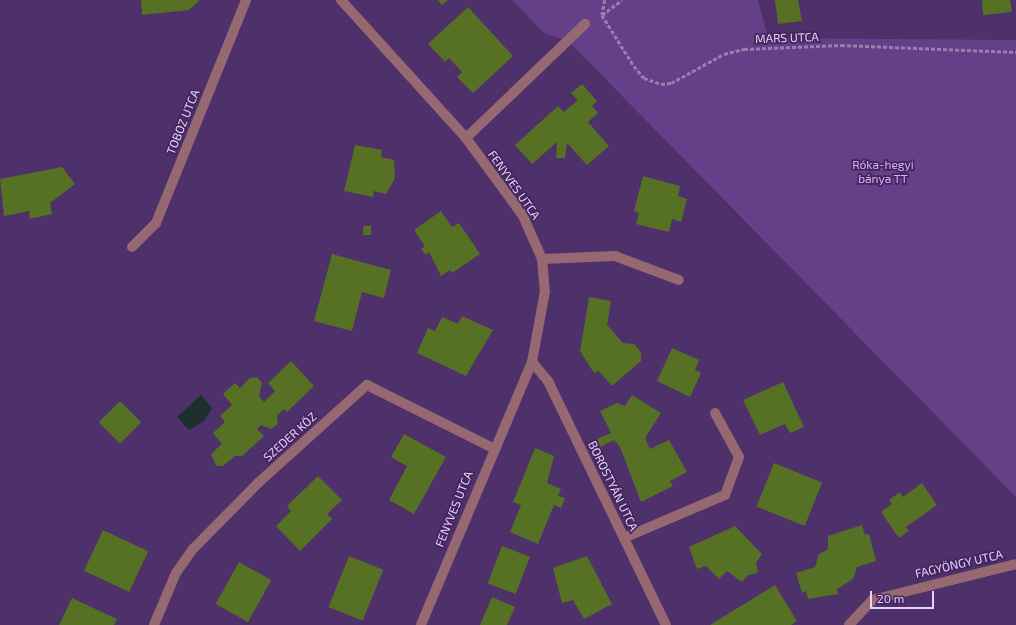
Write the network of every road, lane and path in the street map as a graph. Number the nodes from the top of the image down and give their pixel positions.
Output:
1 (246, 0) edge
2 (341, 0) edge
3 (605, 0) edge
4 (622, 0) edge
5 (602, 15) junction
6 (585, 24) joint
7 (1016, 52) edge
8 (466, 138) junction
9 (132, 247) dead end
10 (542, 259) junction
11 (679, 280) dead end
12 (532, 362) junction
13 (715, 413) dead end
14 (493, 448) junction
15 (624, 538) junction
16 (1016, 564) edge
17 (154, 625) edge
18 (421, 625) edge
19 (666, 625) edge
20 (849, 625) edge

1 - 9 street, TOBOZ UTCA
2 - 8 street, FENYVES UTCA
3 - 5 path
4 - 5 path
5 - 6 path
5 - 7 path, MARS UTCA
6 - 8 street
8 - 10 street, FENYVES UTCA
10 - 11 street
10 - 12 street, FENYVES UTCA
12 - 14 street, FENYVES UTCA
12 - 15 street, BOROSTYÁN UTCA
13 - 15 street
14 - 17 street, SZEDER KÖZ
14 - 18 street, FENYVES UTCA
15 - 19 street, BOROSTYÁN UTCA
16 - 20 street, FAGYÖNGY UTCA

